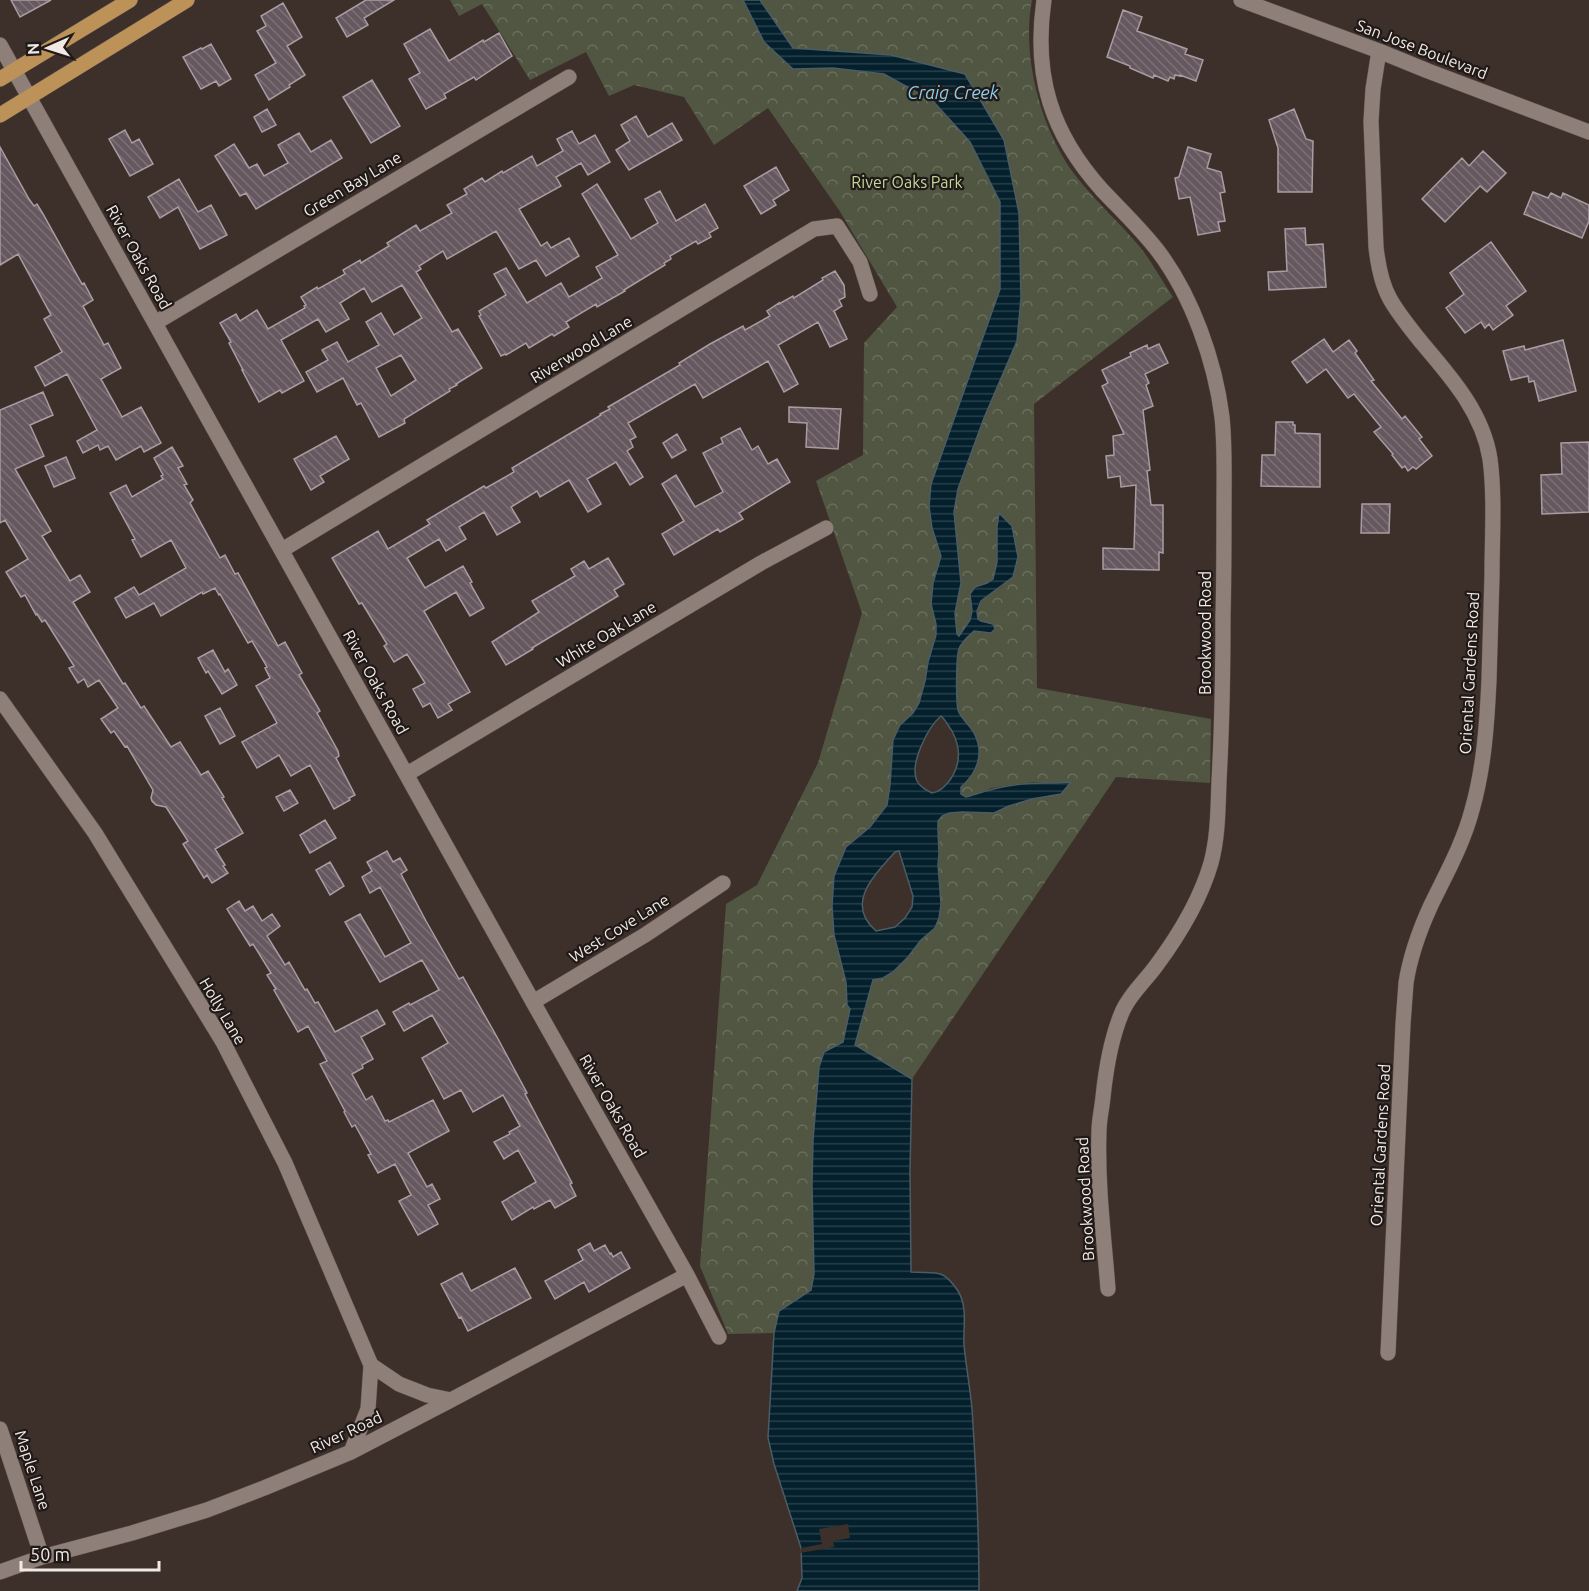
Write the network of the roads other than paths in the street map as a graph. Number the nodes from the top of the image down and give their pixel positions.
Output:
1 (130, 0) edge
2 (187, 0) edge
3 (1044, 0) edge
4 (1241, 0) edge
5 (0, 45) edge
6 (1379, 51) junction
7 (14, 70) junction
8 (569, 77) dead end
9 (0, 79) edge
10 (29, 98) junction
11 (0, 115) edge
12 (1589, 132) edge
13 (870, 294) dead end
14 (155, 323) junction
15 (826, 528) dead end
16 (282, 550) junction
17 (0, 699) edge
18 (406, 774) junction
19 (723, 883) dead end
20 (533, 1002) junction
21 (687, 1275) junction
22 (1108, 1289) dead end
23 (718, 1337) dead end
24 (1388, 1353) dead end
25 (371, 1365) junction
26 (451, 1400) junction
27 (0, 1429) edge
28 (351, 1452) junction
29 (42, 1557) junction
30 (0, 1572) edge

1 - 7 main road
2 - 10 main road
3 - 22 street, Brookwood Road
4 - 6 street, San Jose Boulevard
5 - 7 street, River Oaks Road
6 - 12 street, San Jose Boulevard
6 - 24 street, Oriental Gardens Road
7 - 9 main road
7 - 10 street, River Oaks Road
8 - 14 street, Green Bay Lane
10 - 11 main road
10 - 14 street, River Oaks Road
13 - 16 street, Riverwood Lane
14 - 16 street, River Oaks Road
15 - 18 street, White Oak Lane
16 - 18 street, River Oaks Road
17 - 25 street, Holly Lane
18 - 20 street, River Oaks Road
19 - 20 street, West Cove Lane
20 - 21 street, River Oaks Road
21 - 23 street, River Oaks Road
21 - 26 street, River Road
25 - 26 street
25 - 28 street, Holly Lane
26 - 28 street, River Road
27 - 29 street, Maple Lane
28 - 29 street, River Road
29 - 30 street, River Road

